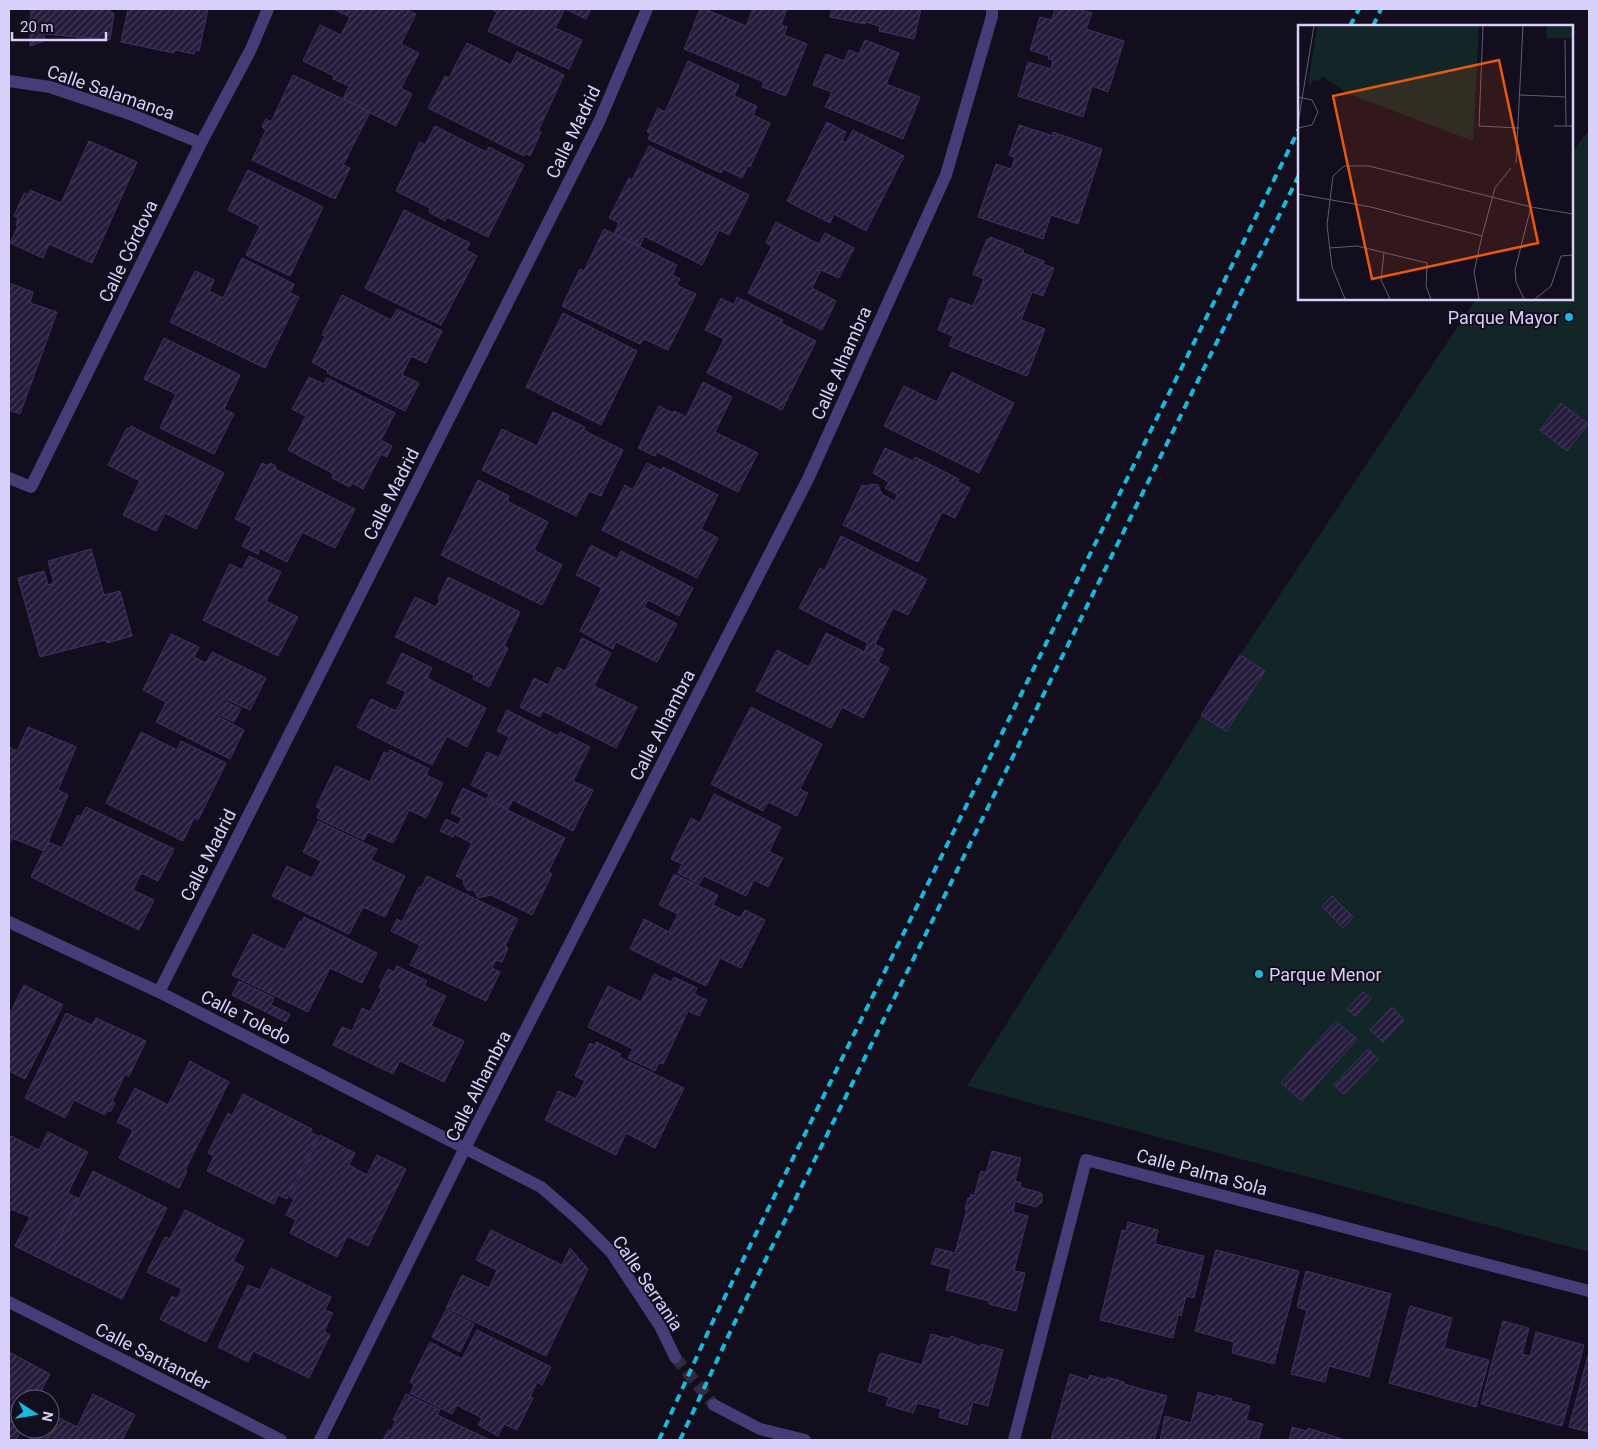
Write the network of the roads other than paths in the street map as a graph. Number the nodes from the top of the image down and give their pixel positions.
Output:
1 (268, 9) edge
2 (648, 9) edge
3 (992, 9) edge
4 (9, 81) edge
5 (201, 143) junction
6 (9, 478) edge
7 (9, 922) edge
8 (159, 992) junction
9 (465, 1148) junction
10 (1589, 1291) edge
11 (9, 1302) edge
12 (675, 1357) tunnel mouth
13 (714, 1405) tunnel mouth
14 (281, 1440) edge
15 (320, 1440) edge
16 (805, 1440) edge
17 (1014, 1440) edge

1 - 5 street, Calle Córdova
2 - 8 street, Calle Madrid
3 - 9 street, Calle Alhambra
4 - 5 street, Calle Salamanca
5 - 6 street, Calle Córdova
7 - 8 street, Calle Toledo
8 - 9 street, Calle Toledo
9 - 12 street, Calle Serrania
9 - 15 street, Calle Alhambra
10 - 17 street, Calle Palma Sola
11 - 14 street, Calle Santander
13 - 16 street

